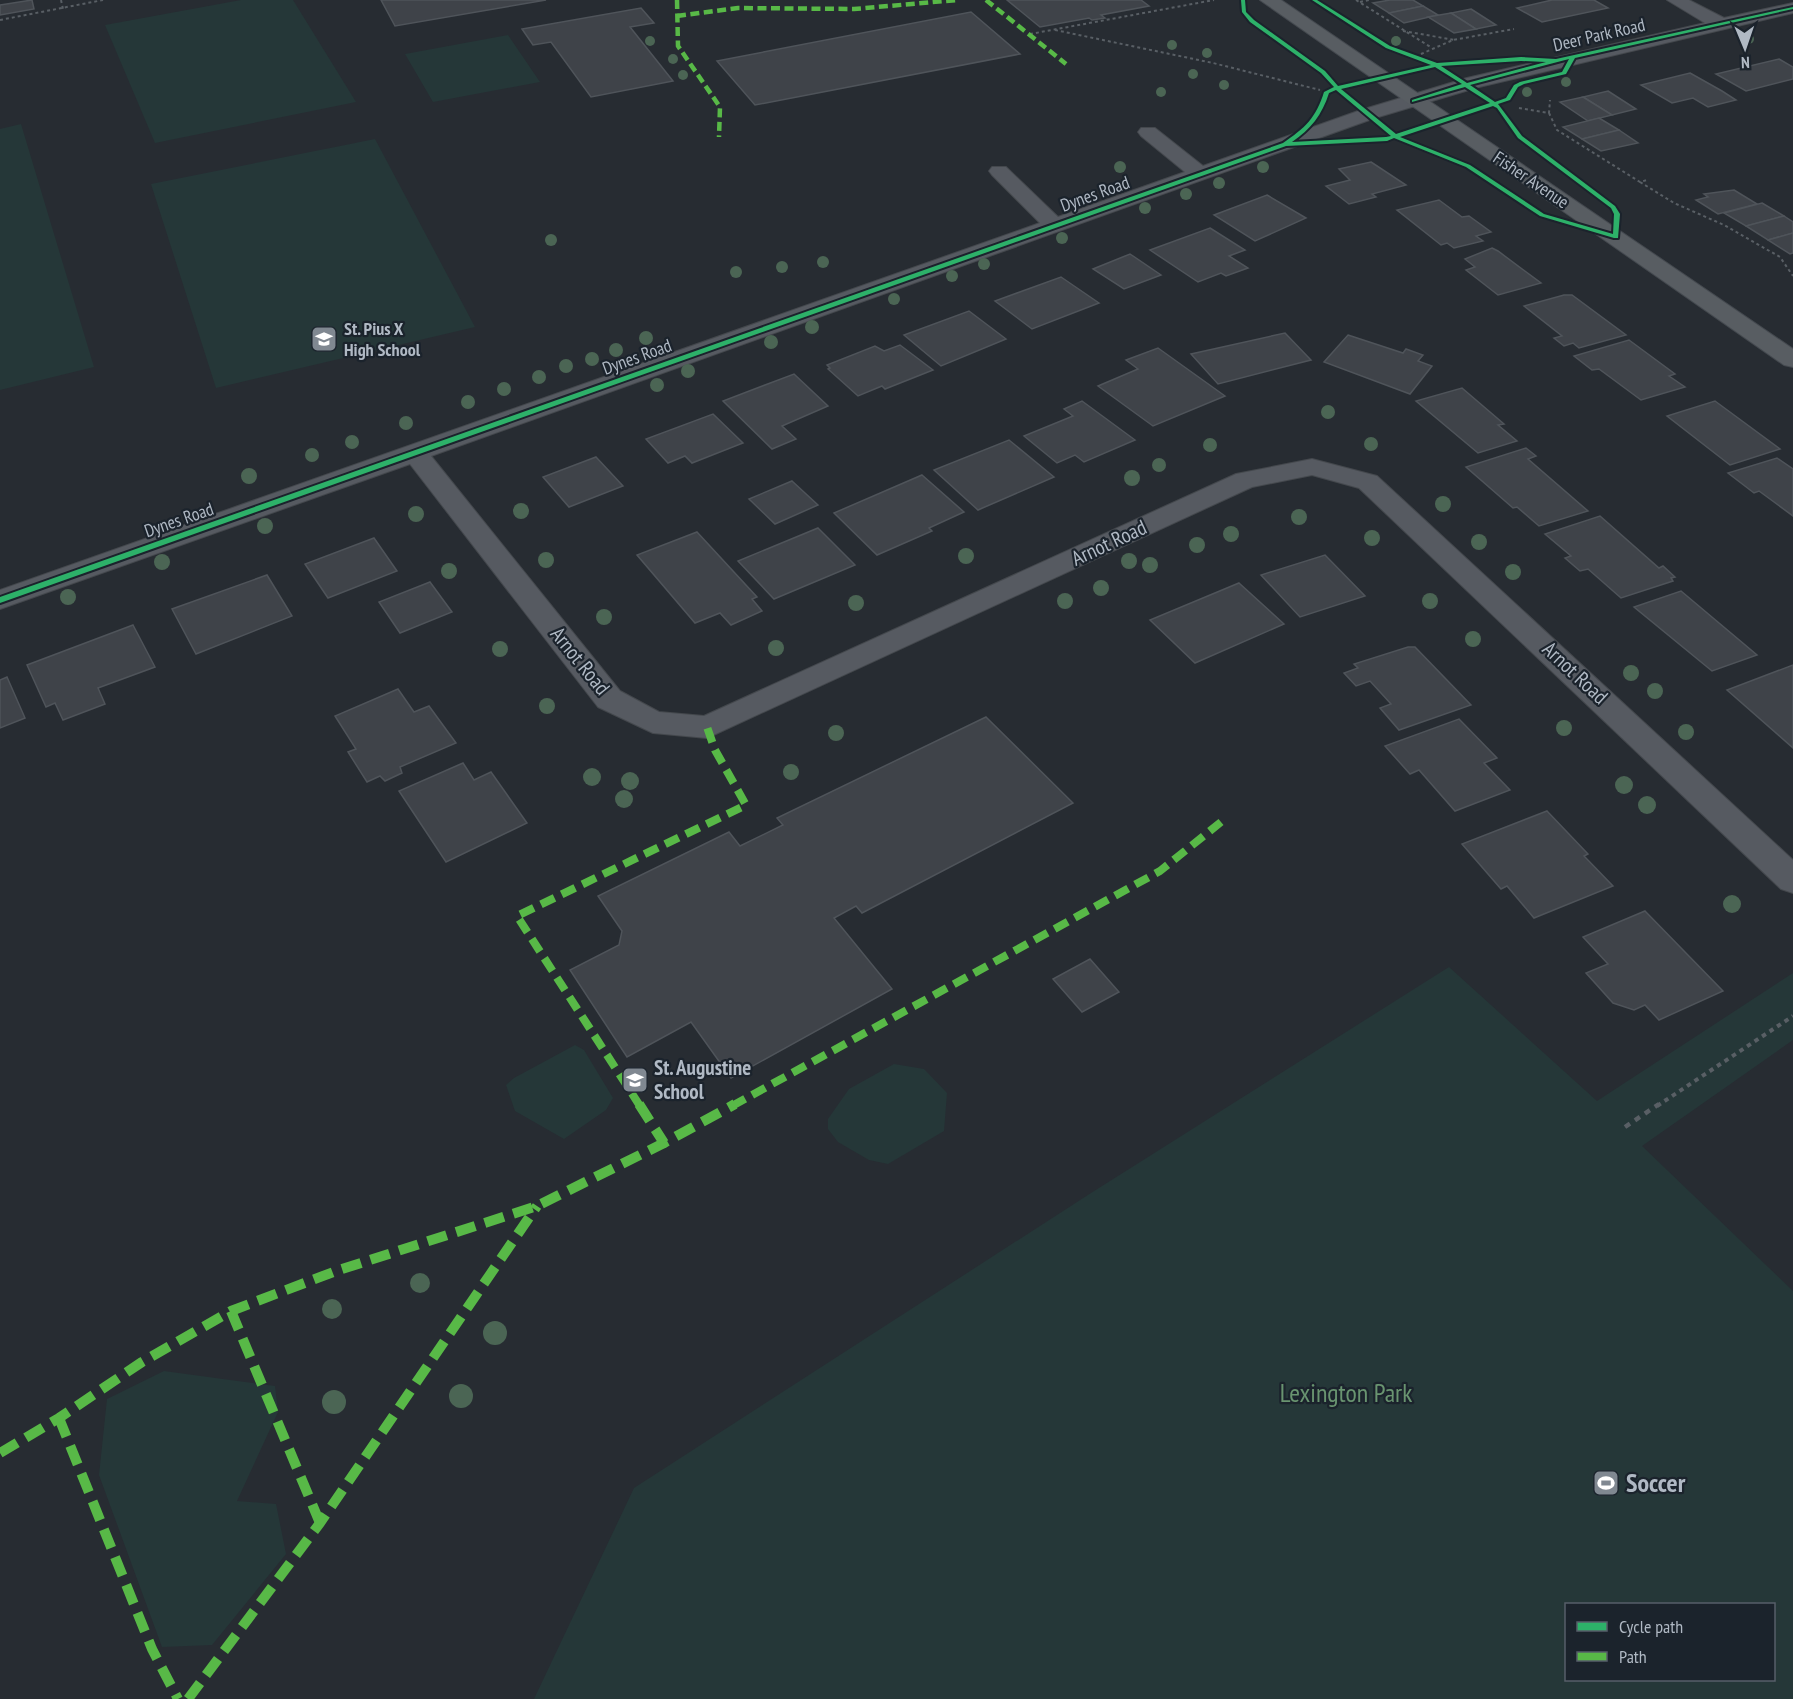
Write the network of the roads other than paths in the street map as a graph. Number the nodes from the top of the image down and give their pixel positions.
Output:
1 (1269, 0) edge
2 (1676, 0) edge
3 (1793, 8) edge
4 (1721, 24) junction
5 (1414, 101) junction
6 (1148, 132) dead end
7 (999, 171) dead end
8 (1200, 174) junction
9 (1055, 226) junction
10 (1793, 360) edge
11 (416, 454) junction
12 (0, 600) edge
13 (1793, 880) edge

1 - 5 main road, Fisher Avenue
2 - 4 street
3 - 4 street, Deer Park Road
4 - 5 street, Deer Park Road
5 - 8 street, Dynes Road
5 - 10 main road, Fisher Avenue
6 - 8 street
7 - 9 street
8 - 9 street, Dynes Road
9 - 11 street, Dynes Road
11 - 12 street, Dynes Road
11 - 13 street, Arnot Road

